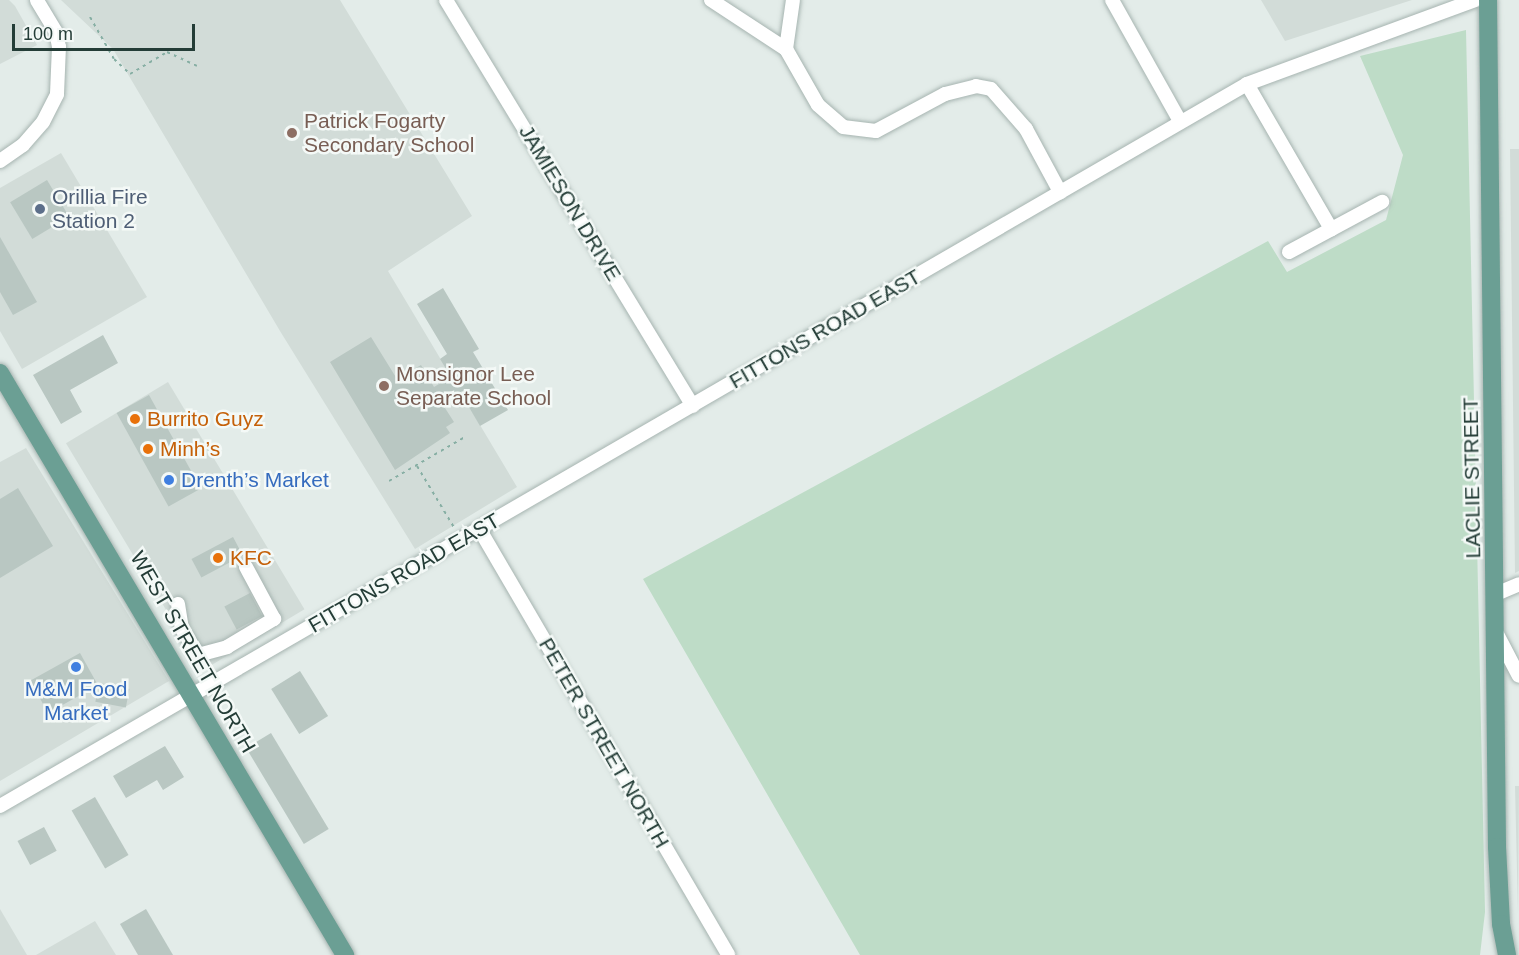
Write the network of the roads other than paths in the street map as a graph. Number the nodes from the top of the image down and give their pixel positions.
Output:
1 (37, 0) edge
2 (446, 0) edge
3 (711, 0) edge
4 (793, 0) edge
5 (1112, 0) edge
6 (1475, 0) edge
7 (1488, 0) edge
8 (786, 49) junction
9 (1247, 84) junction
10 (1180, 121) junction
11 (0, 161) edge
12 (1060, 192) junction
13 (1382, 202) dead end
14 (1331, 229) junction
15 (1289, 252) dead end
16 (0, 373) edge
17 (693, 406) junction
18 (480, 530) junction
19 (246, 567) dead end
20 (1519, 584) edge
21 (1496, 594) junction
22 (178, 604) dead end
23 (1497, 634) junction
24 (1519, 676) edge
25 (191, 695) junction
26 (0, 806) edge
27 (345, 955) edge
28 (728, 955) edge
29 (1507, 955) edge

1 - 11 street
2 - 17 street, JAMIESON DRIVE
3 - 8 street
4 - 8 street
5 - 10 street
6 - 9 street, FITTONS ROAD EAST
7 - 21 main road, LACLIE STREET
8 - 12 street
9 - 10 street, FITTONS ROAD EAST
9 - 14 street
10 - 12 street, FITTONS ROAD EAST
12 - 17 street, FITTONS ROAD EAST
13 - 14 street
14 - 15 street
16 - 25 main road, WEST STREET NORTH
17 - 18 street, FITTONS ROAD EAST
18 - 25 street, FITTONS ROAD EAST
18 - 28 street, PETER STREET NORTH
19 - 22 street
20 - 21 street
21 - 23 main road, LACLIE STREET
23 - 24 street
23 - 29 main road, LACLIE STREET
25 - 26 street, FITTONS ROAD EAST
25 - 27 main road, WEST STREET NORTH

